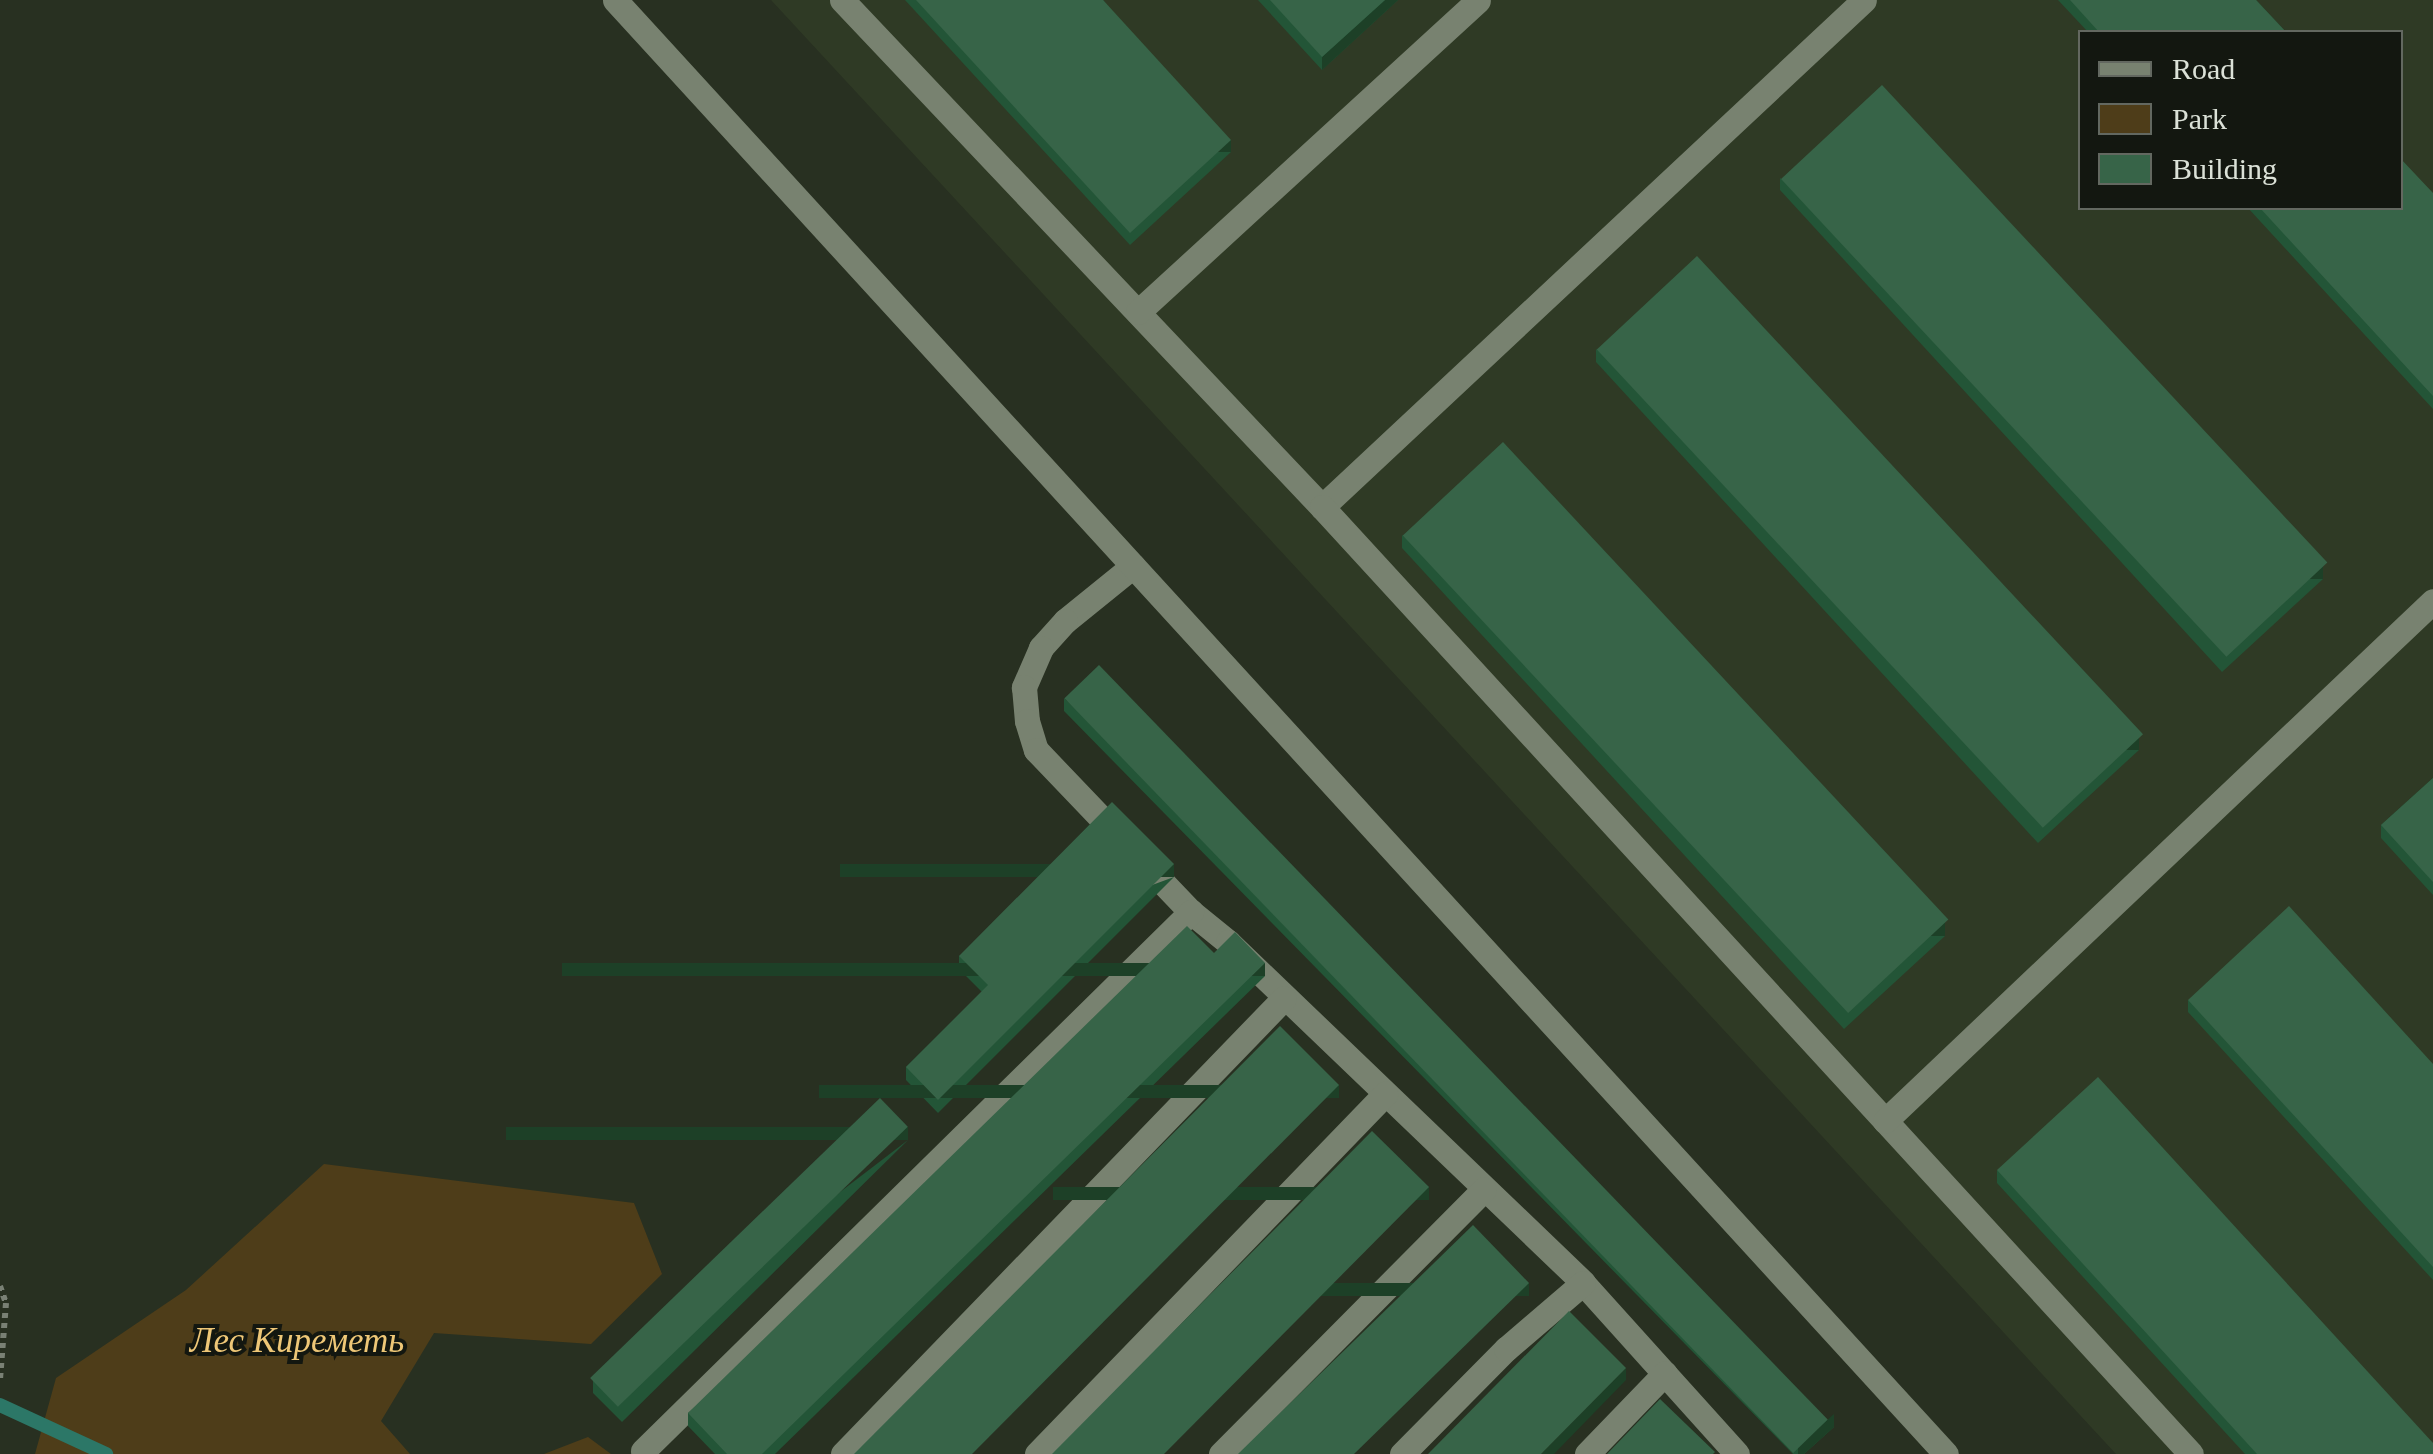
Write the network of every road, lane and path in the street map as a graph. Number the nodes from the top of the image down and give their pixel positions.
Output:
1 (615, 0) edge
2 (842, 0) edge
3 (1478, 0) edge
4 (1864, 0) edge
5 (1138, 312) junction
6 (1322, 506) junction
7 (1133, 566) junction
8 (2433, 601) edge
9 (1190, 912) junction
10 (1284, 998) junction
11 (1385, 1094) junction
12 (1886, 1121) junction
13 (1484, 1189) junction
14 (1584, 1284) junction
15 (0, 1286) edge
16 (1665, 1374) junction
17 (0, 1380) edge
18 (643, 1452) dead end
19 (843, 1454) edge
20 (1036, 1454) edge
21 (1221, 1454) edge
22 (1402, 1454) edge
23 (1587, 1454) edge
24 (1737, 1454) edge
25 (1946, 1454) edge
26 (2191, 1454) edge

1 - 7 street
2 - 5 street
3 - 5 street
4 - 6 street
5 - 6 street
6 - 12 street
7 - 9 street
7 - 25 street
8 - 12 street
9 - 10 street
9 - 18 street
10 - 11 street
10 - 19 street
11 - 13 street
11 - 20 street
12 - 26 street
13 - 14 street
13 - 21 street
14 - 16 street
14 - 22 street
15 - 17 path
16 - 23 street
16 - 24 street

